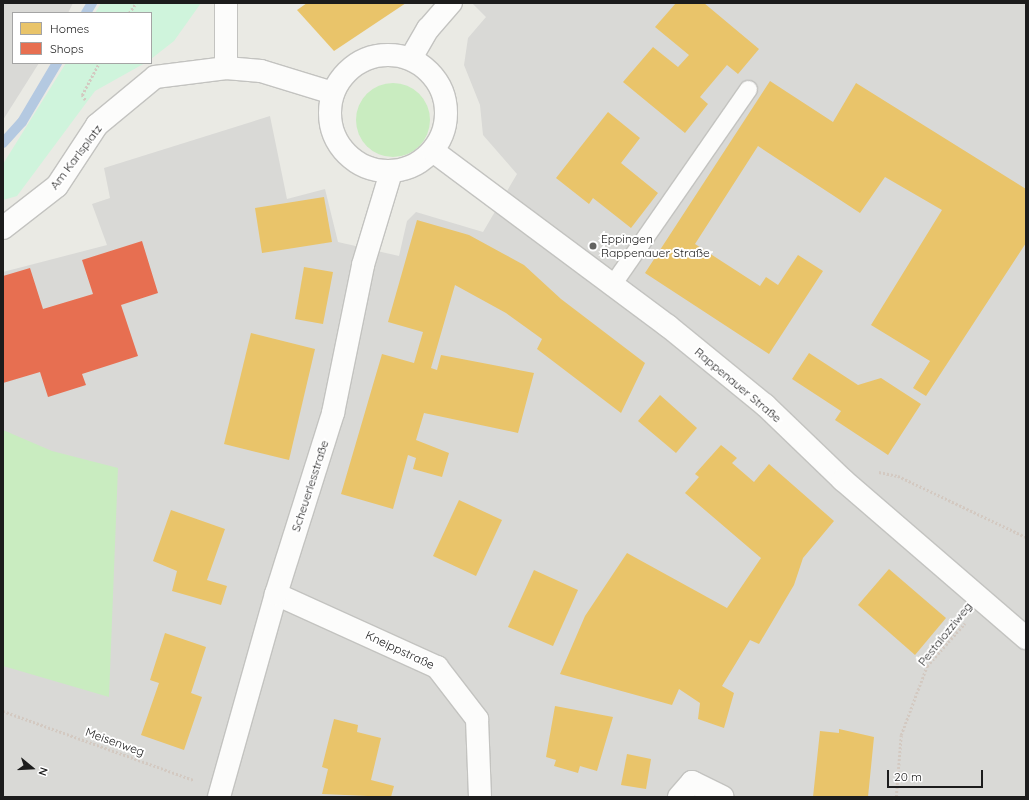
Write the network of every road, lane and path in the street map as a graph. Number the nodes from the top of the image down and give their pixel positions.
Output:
1 (136, 3) edge
2 (226, 3) edge
3 (451, 3) edge
4 (130, 12) edge
5 (411, 58) junction
6 (226, 68) junction
7 (748, 89) dead end
8 (334, 93) junction
9 (433, 151) junction
10 (391, 172) junction
11 (3, 228) edge
12 (611, 286) junction
13 (843, 480) junction
14 (1026, 537) edge
15 (276, 594) junction
16 (985, 599) junction
17 (1026, 638) edge
18 (3, 711) edge
19 (220, 793) edge
20 (480, 797) edge
21 (680, 797) edge
22 (723, 797) edge
23 (896, 797) edge

1 - 4 path
2 - 6 street
3 - 5 street
5 - 8 street
5 - 9 street
6 - 8 street, Am Karlsplatz
6 - 11 street, Am Karlsplatz
7 - 12 lane
8 - 10 street
9 - 10 street
9 - 12 street, Rappenauer Straße
10 - 15 street, Scheuerlesstraße
12 - 13 street, Rappenauer Straße
13 - 14 path
13 - 16 street, Rappenauer Straße
15 - 19 street, Scheuerlesstraße
15 - 20 street, Kneippstraße
16 - 17 street, Rappenauer Straße
16 - 23 path, Pestalozziweg
18 - 19 path, Meisenweg
21 - 22 street

